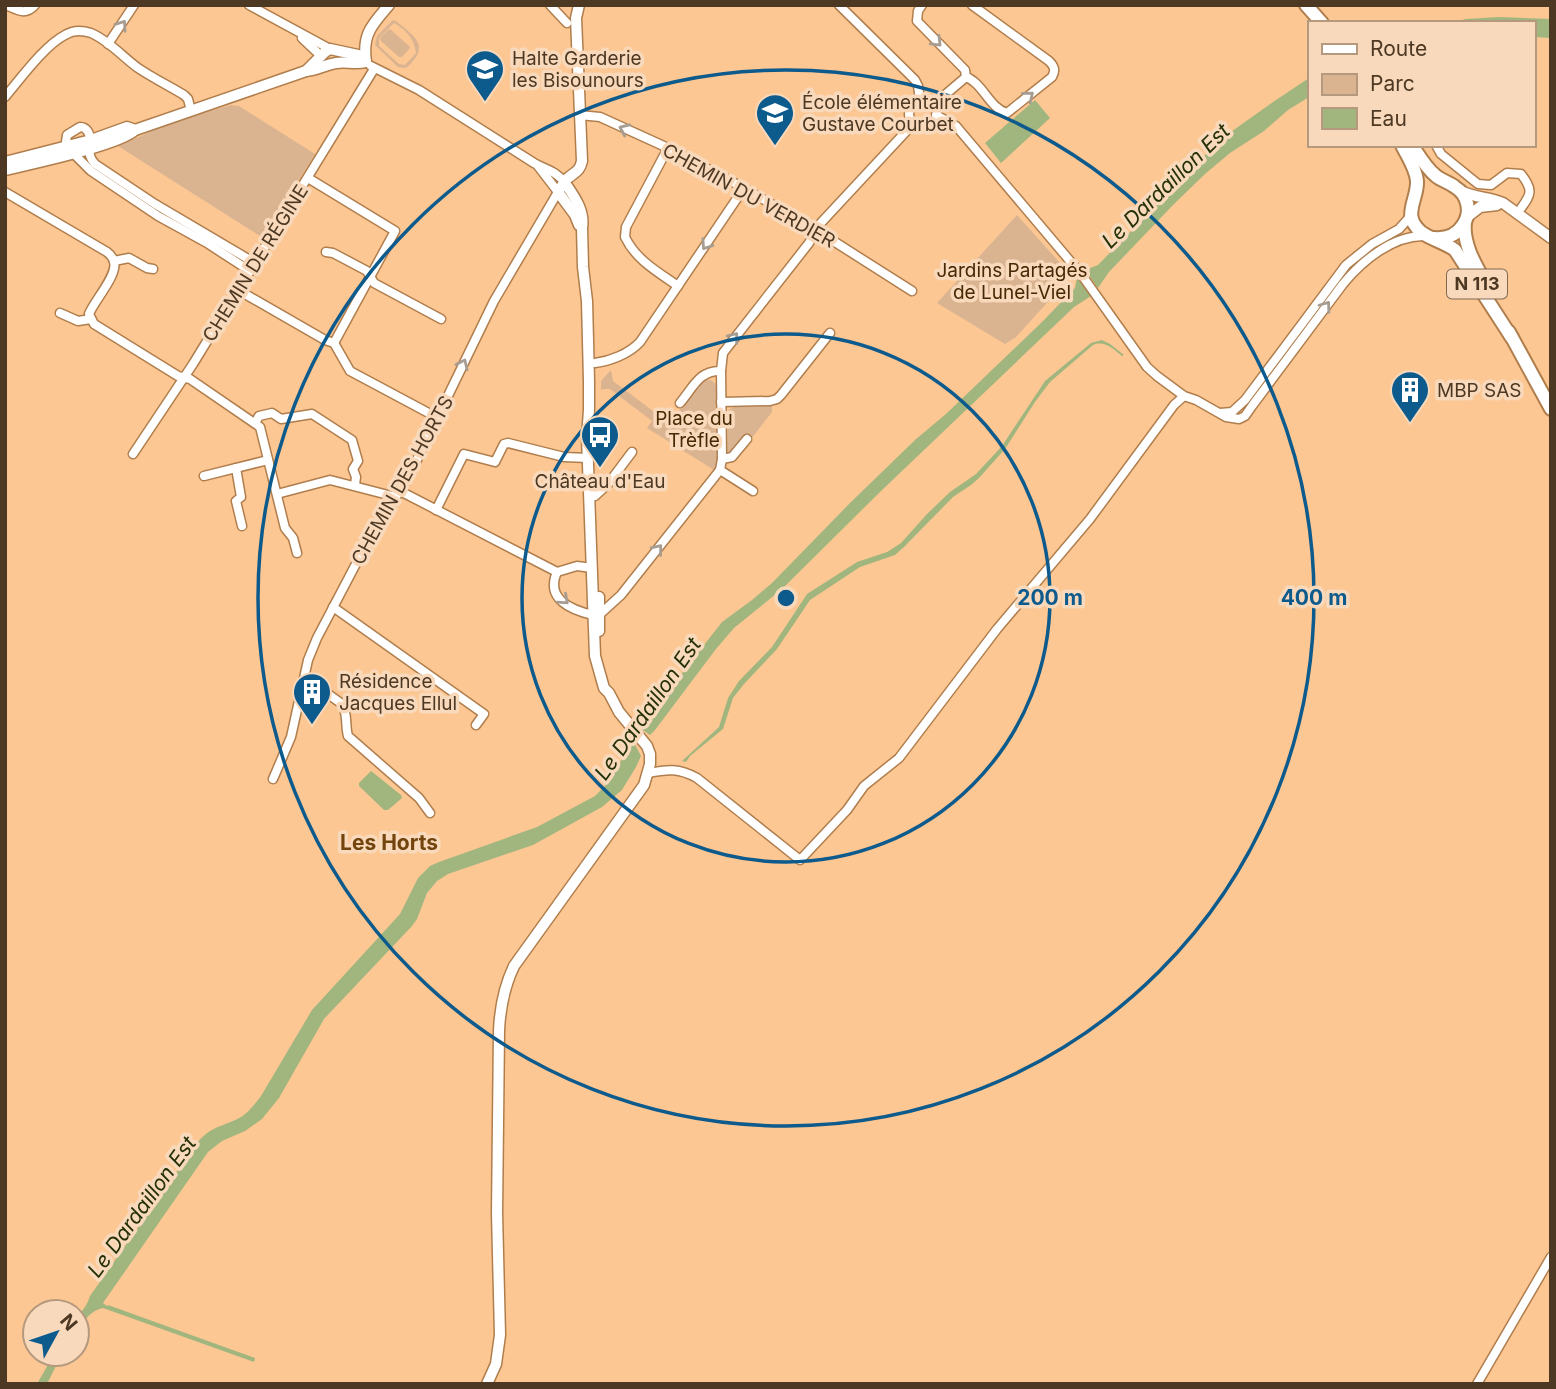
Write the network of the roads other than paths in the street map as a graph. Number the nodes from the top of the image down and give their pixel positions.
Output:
1 (6, 5) edge
2 (35, 5) edge
3 (134, 5) edge
4 (249, 5) edge
5 (389, 5) edge
6 (550, 5) edge
7 (579, 5) edge
8 (839, 5) edge
9 (922, 5) edge
10 (972, 5) edge
11 (1306, 5) edge
12 (1320, 21) edge
13 (567, 23) dead end
14 (108, 44) junction
15 (331, 57) junction
16 (370, 66) junction
17 (966, 77) junction
18 (5, 97) edge
19 (919, 100) junction
20 (933, 104) junction
21 (191, 111) junction
22 (579, 115) junction
23 (936, 115) junction
24 (913, 124) junction
25 (91, 144) junction
26 (1403, 147) edge
27 (1413, 147) edge
28 (1437, 147) edge
29 (668, 148) junction
30 (71, 149) junction
31 (5, 162) edge
32 (538, 166) junction
33 (5, 170) edge
34 (308, 178) junction
35 (1443, 181) junction
36 (565, 183) junction
37 (744, 188) junction
38 (1461, 191) junction
39 (5, 192) edge
40 (558, 192) junction
41 (1414, 197) junction
42 (1410, 212) junction
43 (1515, 212) junction
44 (1466, 219) junction
45 (582, 228) junction
46 (816, 230) junction
47 (1431, 237) junction
48 (1551, 238) edge
49 (326, 252) dead end
50 (114, 261) junction
51 (252, 267) junction
52 (153, 269) dead end
53 (370, 276) junction
54 (678, 286) junction
55 (238, 290) junction
56 (912, 291) dead end
57 (60, 313) dead end
58 (91, 319) junction
59 (441, 319) dead end
60 (830, 333) dead end
61 (1512, 338) junction
62 (334, 343) junction
63 (592, 363) junction
64 (721, 371) junction
65 (183, 378) junction
66 (1184, 396) junction
67 (721, 402) junction
68 (680, 403) dead end
69 (1551, 409) edge
70 (1217, 413) junction
71 (438, 418) junction
72 (255, 423) junction
73 (747, 439) dead end
74 (632, 452) dead end
75 (133, 454) dead end
76 (588, 458) junction
77 (722, 459) junction
78 (268, 460) junction
79 (236, 468) junction
80 (720, 470) junction
81 (204, 476) dead end
82 (355, 485) junction
83 (753, 491) dead end
84 (277, 494) junction
85 (398, 494) junction
86 (592, 496) junction
87 (436, 510) junction
88 (242, 526) dead end
89 (297, 552) dead end
90 (595, 570) junction
91 (556, 572) junction
92 (333, 607) junction
93 (596, 615) junction
94 (304, 679) junction
95 (476, 725) dead end
96 (648, 773) junction
97 (273, 779) dead end
98 (430, 813) dead end
99 (1551, 1257) edge
100 (487, 1384) edge
101 (1477, 1384) edge

1 - 2 street
14 -> 3 street
4 - 15 street
5 - 16 street
6 - 13 street
7 - 22 street
8 - 19 street
9 -> 17 street
17 -> 10 street
11 - 12 main road
14 - 18 street
14 - 21 street
15 - 16 street
15 - 21 street
16 - 32 street
16 - 34 street, CHEMIN DE RÉGINE
17 - 20 street
19 - 20 street
19 - 24 street
20 - 23 street
21 - 25 street
29 -> 22 street, CHEMIN DU VERDIER
22 - 36 street
23 - 24 street
23 - 66 street
24 - 46 street
25 - 30 street
25 - 30 street
25 - 51 street
26 - 41 main road
27 - 35 main road
28 - 43 street
29 - 37 street, CHEMIN DU VERDIER
29 - 54 street
30 - 31 street
30 - 33 street
30 - 51 street
32 - 36 street
32 - 40 street
34 - 51 street, CHEMIN DE RÉGINE
34 - 53 street
35 - 38 main road
35 - 41 main road
36 - 40 street
36 - 45 street
37 - 46 street, CHEMIN DU VERDIER
37 -> 54 street
38 - 43 street
38 - 44 main road
39 - 50 street
40 - 45 street
71 -> 40 street, CHEMIN DES HORTS
41 - 42 main road
42 - 47 main road
42 - 70 street
43 - 44 street
43 - 48 street
44 - 47 main road
44 - 61 main road, N 113
45 - 63 street
46 - 56 street, CHEMIN DU VERDIER
64 -> 46 street
47 - 61 main road, N 113
70 -> 47 street
49 - 53 street
50 - 52 street
50 - 58 street
51 - 55 street, CHEMIN DE RÉGINE
53 - 59 street
53 - 62 street
54 - 63 street
55 - 62 street
55 - 65 street, CHEMIN DE RÉGINE
57 - 58 street
58 - 65 street
60 - 67 street
61 - 69 main road, N 113
62 - 71 street
63 - 76 street
63 - 86 street
64 - 67 street
64 - 68 street
65 - 72 street
65 - 75 street, CHEMIN DE RÉGINE
66 - 70 street
66 - 96 street
67 - 77 street
71 - 85 street, CHEMIN DES HORTS
72 - 78 street
72 - 82 street
73 - 77 street
74 - 86 street
76 - 86 street
76 - 87 street
77 - 80 street
78 - 79 street
78 - 84 street
79 - 81 street
79 - 88 street
80 - 83 street
93 -> 80 street
82 - 84 street
82 - 85 street
84 - 89 street
85 - 87 street
85 - 92 street, CHEMIN DES HORTS
86 - 90 street
87 - 91 street
90 - 91 street
90 - 93 street
91 -> 93 street
92 - 94 street, CHEMIN DES HORTS
92 - 95 street
93 - 96 street
94 - 97 street, CHEMIN DES HORTS
94 - 98 street
96 - 100 street
99 - 101 street

